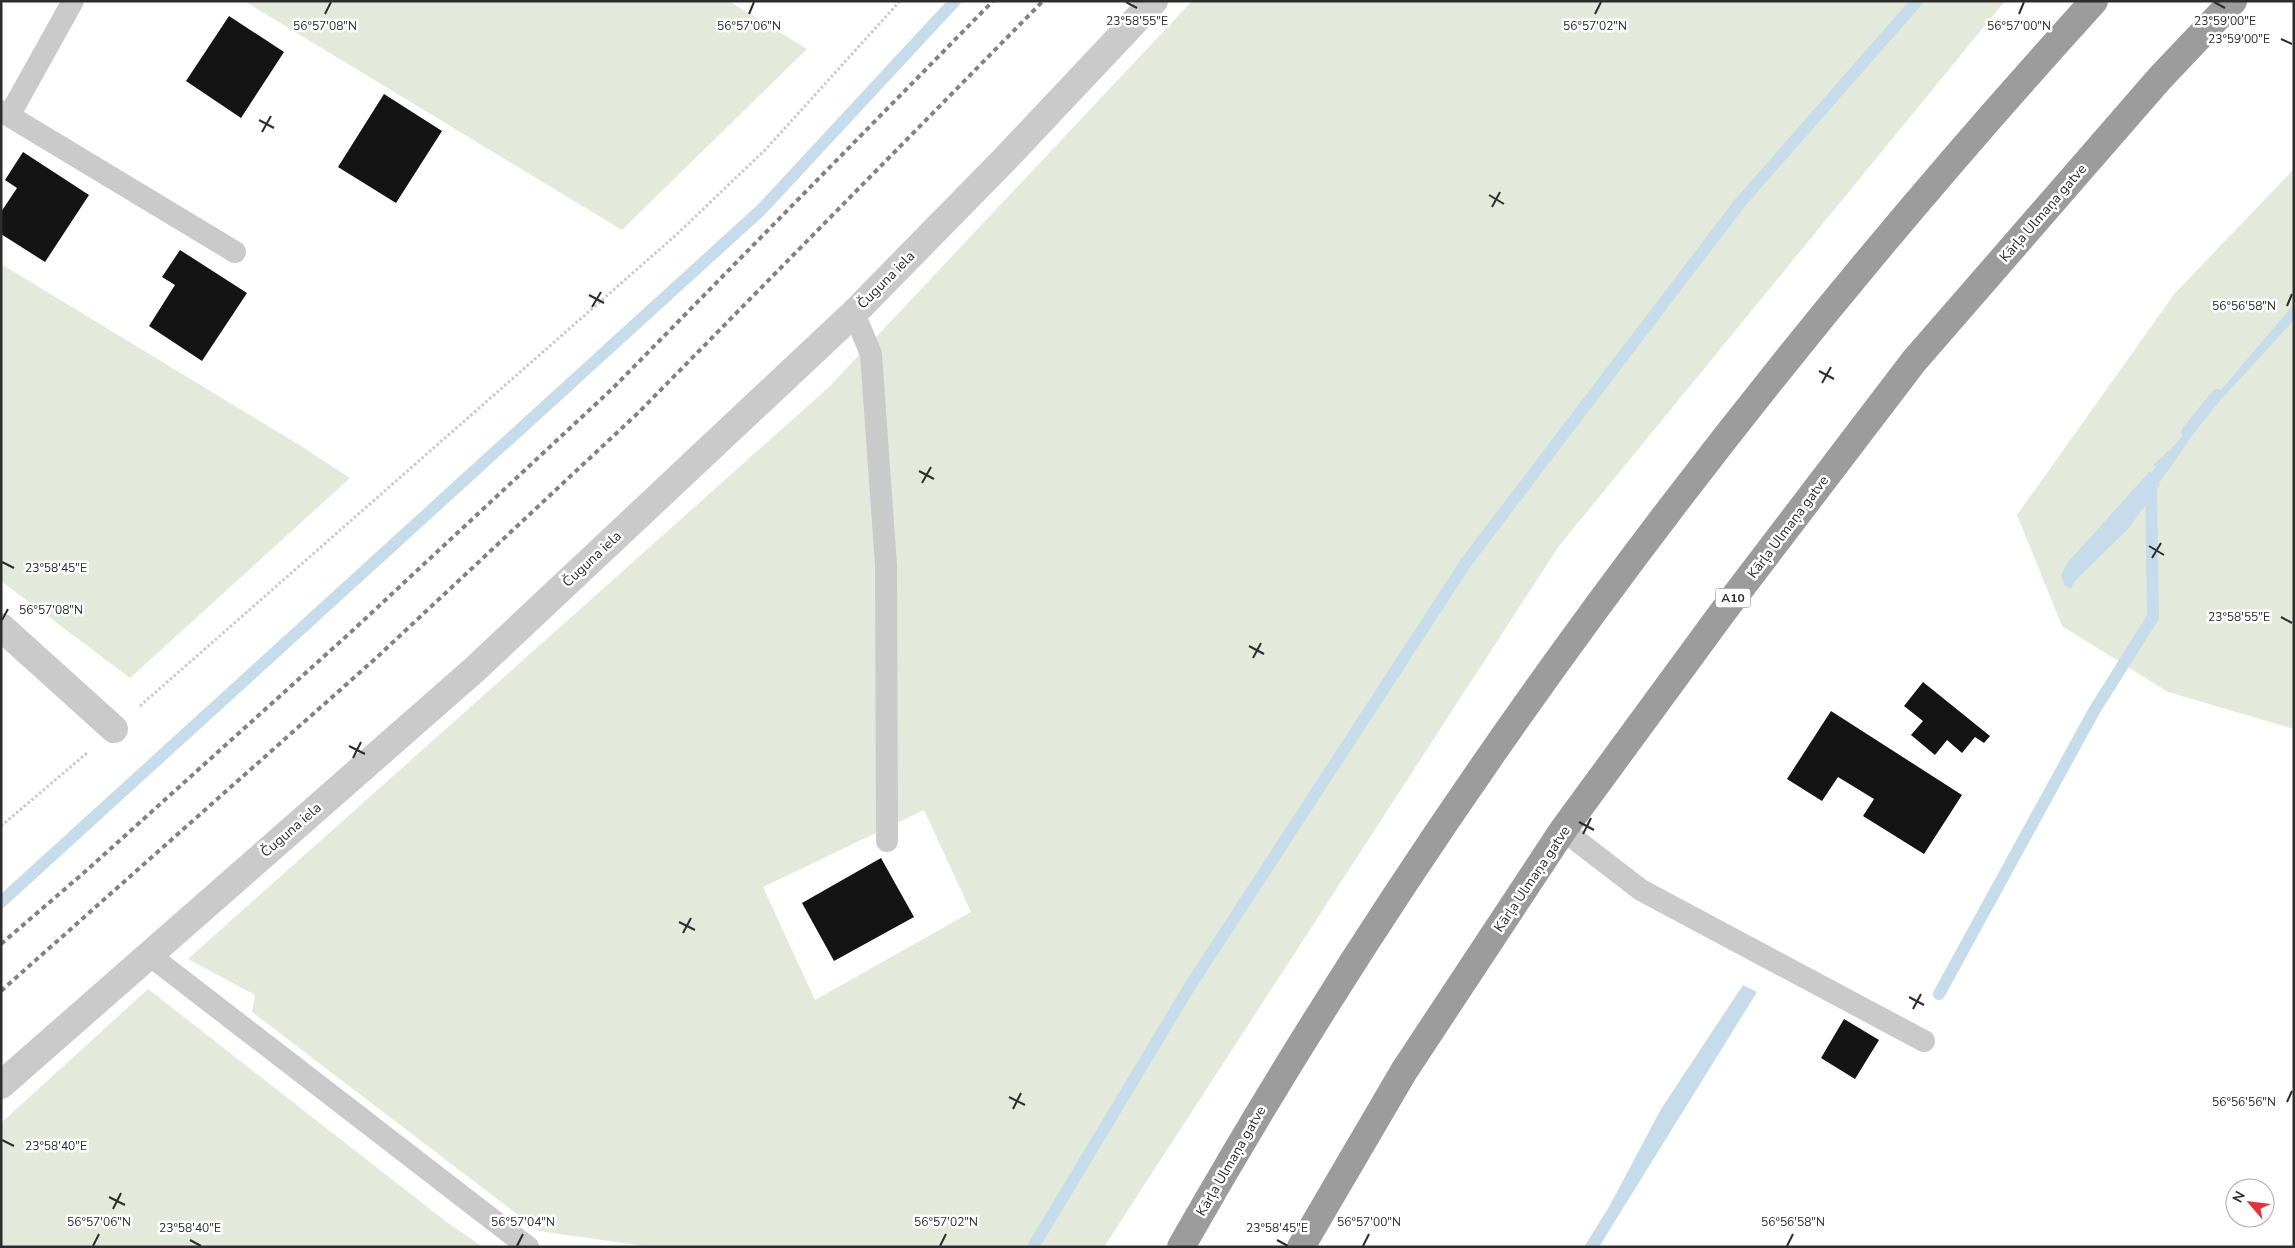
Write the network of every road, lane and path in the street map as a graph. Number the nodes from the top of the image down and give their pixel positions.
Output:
1 (73, 1) edge
2 (900, 1) edge
3 (1154, 1) edge
4 (2094, 1) edge
5 (2233, 1) edge
6 (5, 114) edge
7 (235, 252) dead end
8 (854, 313) junction
9 (1, 627) edge
10 (114, 729) junction
11 (1, 826) edge
12 (1563, 830) junction
13 (887, 841) dead end
14 (148, 954) junction
15 (1924, 1040) dead end
16 (1, 1085) edge
17 (528, 1247) edge
18 (1181, 1247) edge
19 (1301, 1247) edge

1 - 6 lane
2 - 10 path
3 - 8 street, Čuguna iela
4 - 18 highway, Kārļa Ulmaņa gatve
5 - 12 highway, Kārļa Ulmaņa gatve / A10
6 - 7 lane
8 - 13 lane
8 - 14 street, Čuguna iela
9 - 10 street
10 - 11 path
12 - 15 lane
12 - 19 highway, Kārļa Ulmaņa gatve / A10
14 - 16 street, Čuguna iela
14 - 17 lane

